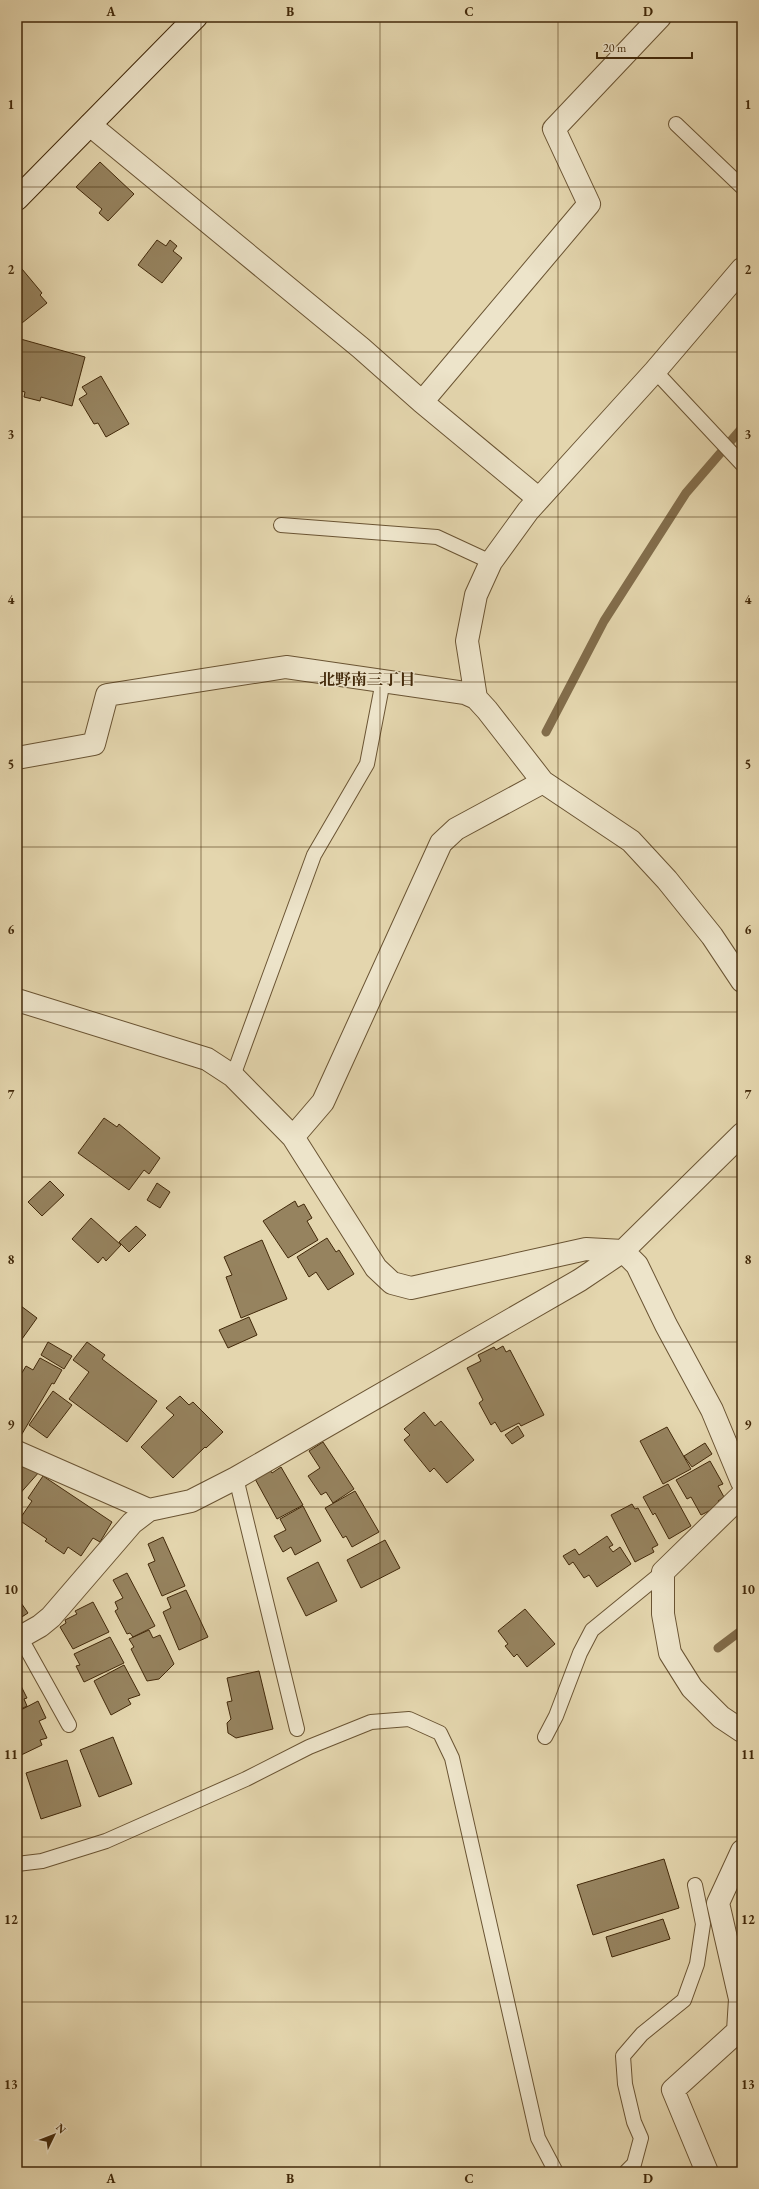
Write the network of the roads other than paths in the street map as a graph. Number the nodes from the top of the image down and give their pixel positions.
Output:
1 (196, 17) edge
2 (660, 17) edge
3 (676, 124) dead end
4 (90, 125) junction
5 (742, 187) edge
6 (17, 199) edge
7 (742, 269) edge
8 (655, 371) junction
9 (422, 402) junction
10 (739, 460) edge
11 (539, 499) junction
12 (281, 526) dead end
13 (491, 562) junction
14 (383, 681) junction
15 (476, 698) junction
16 (17, 758) edge
17 (543, 782) junction
18 (742, 981) edge
19 (17, 1000) edge
20 (233, 1076) junction
21 (742, 1134) edge
22 (293, 1137) junction
23 (623, 1251) junction
24 (17, 1452) edge
25 (236, 1478) junction
26 (742, 1482) edge
27 (742, 1495) edge
28 (149, 1510) junction
29 (663, 1572) junction
30 (19, 1638) edge
31 (69, 1725) dead end
32 (297, 1729) dead end
33 (742, 1730) edge
34 (545, 1737) dead end
35 (742, 1851) edge
36 (17, 1864) edge
37 (695, 1885) dead end
38 (556, 2172) edge
39 (626, 2172) edge
40 (707, 2172) edge

1 - 4 street
2 - 9 street
3 - 5 lane
4 - 6 street
4 - 9 street
7 - 8 street
8 - 10 lane
8 - 11 street
9 - 11 street
11 - 13 street
12 - 13 lane
13 - 15 street
14 - 15 street
14 - 16 street
14 - 20 lane
15 - 17 street
17 - 18 street
17 - 22 street
19 - 20 street
20 - 22 street
21 - 23 street
22 - 23 street
23 - 25 street
23 - 26 street
24 - 28 street
25 - 28 street
25 - 32 lane
27 - 29 street
28 - 30 street
29 - 33 street
29 - 34 lane
30 - 31 lane
35 - 40 street
36 - 38 lane
37 - 39 lane

